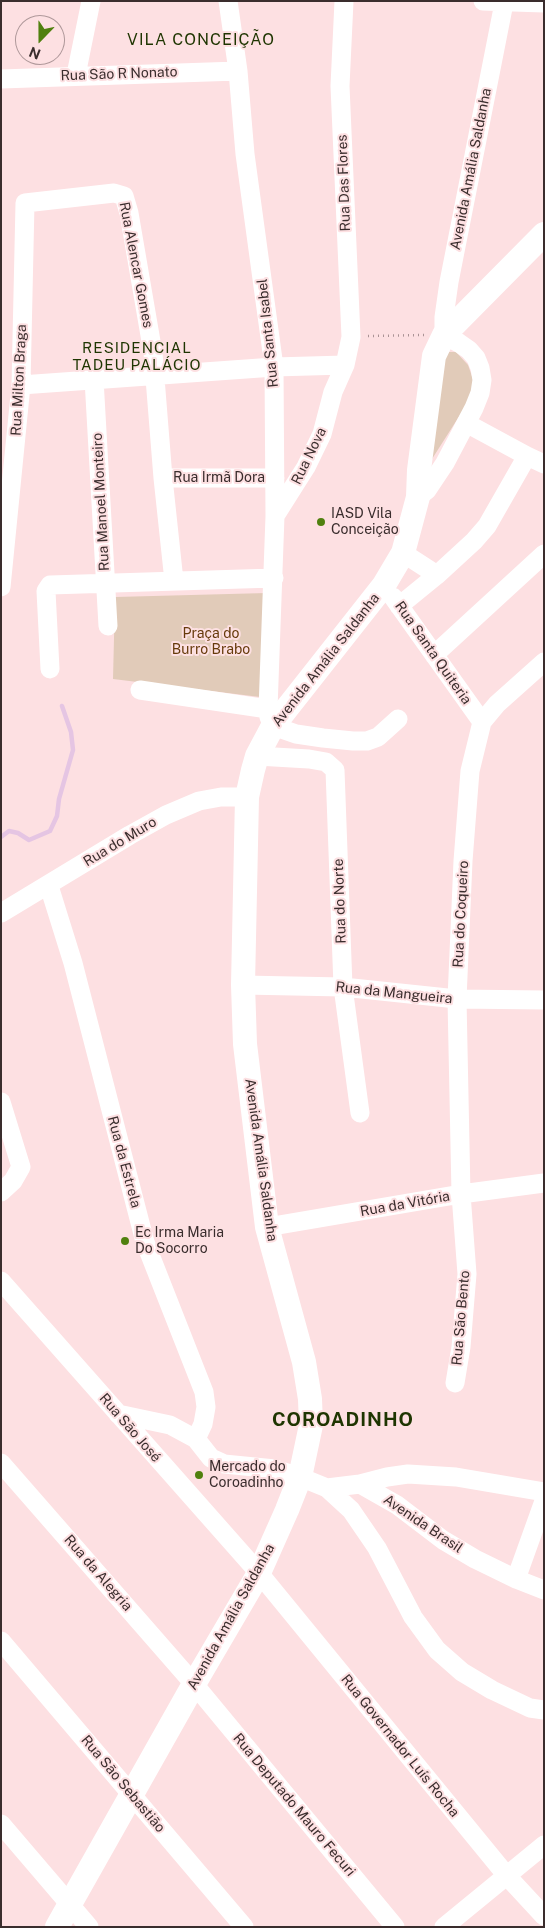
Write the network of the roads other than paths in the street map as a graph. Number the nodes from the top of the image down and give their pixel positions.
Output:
1 (91, 1) edge
2 (228, 1) edge
3 (344, 1) edge
4 (483, 1) edge
5 (511, 2) edge
6 (544, 3) edge
7 (238, 71) junction
8 (76, 75) junction
9 (1, 79) edge
10 (25, 203) joint
11 (544, 234) edge
12 (444, 335) junction
13 (345, 365) junction
14 (274, 367) junction
15 (156, 376) junction
16 (94, 379) junction
17 (21, 385) junction
18 (466, 423) junction
19 (535, 460) edge
20 (163, 478) junction
21 (275, 478) junction
22 (418, 496) junction
23 (275, 516) junction
24 (403, 553) junction
25 (544, 554) edge
26 (437, 575) junction
27 (274, 578) junction
28 (174, 582) junction
29 (106, 584) junction
30 (384, 585) junction
31 (1, 586) edge
32 (399, 606) junction
33 (108, 626) dead end
34 (434, 655) junction
35 (544, 662) edge
36 (50, 669) dead end
37 (140, 690) dead end
38 (270, 718) junction
39 (398, 720) dead end
40 (482, 722) junction
41 (257, 756) junction
42 (248, 797) junction
43 (49, 886) junction
44 (1, 914) edge
45 (243, 985) junction
46 (343, 987) junction
47 (457, 999) junction
48 (544, 1000) edge
49 (1, 1102) edge
50 (360, 1113) dead end
51 (544, 1183) edge
52 (1, 1192) edge
53 (461, 1194) junction
54 (267, 1227) junction
55 (1, 1281) edge
56 (455, 1382) dead end
57 (118, 1414) junction
58 (196, 1439) junction
59 (1, 1463) edge
60 (300, 1477) junction
61 (360, 1484) junction
62 (327, 1488) junction
63 (544, 1492) edge
64 (544, 1501) edge
65 (259, 1573) junction
66 (516, 1579) junction
67 (544, 1590) edge
68 (1, 1641) edge
69 (194, 1684) junction
70 (544, 1710) edge
71 (132, 1794) junction
72 (1, 1824) edge
73 (544, 1845) edge
74 (507, 1876) junction
75 (69, 1904) junction
76 (544, 1916) edge
77 (57, 1927) edge
78 (88, 1927) edge
79 (244, 1927) edge
80 (395, 1927) edge
81 (444, 1927) edge

1 - 8 street
2 - 7 street, Rua Santa Isabel
3 - 13 street, Rua Das Flores
4 - 5 street
5 - 6 street
5 - 12 street, Avenida Amália Saldanha
7 - 8 street, Rua São R Nonato
7 - 14 street, Rua Santa Isabel
8 - 9 street, Rua São R Nonato
10 - 15 street, Rua Alencar Gomes
10 - 17 street, Rua Milton Braga
11 - 12 main road
12 - 18 street, Avenida Amália Saldanha
12 - 22 main road, Avenida Amália Saldanha
13 - 14 street
13 - 23 street, Rua Nova
14 - 15 street
14 - 21 street, Rua Santa Isabel
15 - 16 street
15 - 20 street, Rua Alencar Gomes
16 - 17 street
16 - 29 street, Rua Manoel Monteiro
17 - 31 street, Rua Milton Braga
18 - 19 street
18 - 22 street, Avenida Amália Saldanha
19 - 26 street
20 - 21 street, Rua Irmã Dora
20 - 28 street, Rua Alencar Gomes
21 - 23 street, Rua Santa Isabel
22 - 24 main road, Avenida Amália Saldanha
23 - 27 street, Rua Santa Isabel
24 - 26 street
24 - 30 main road, Avenida Amália Saldanha
25 - 34 street
26 - 32 street
27 - 28 street
27 - 38 street, Rua Santa Isabel
28 - 29 street
29 - 33 street, Rua Manoel Monteiro
29 - 36 street
30 - 32 street, Rua Santa Quiteria
30 - 38 main road, Avenida Amália Saldanha
32 - 34 street, Rua Santa Quiteria
34 - 40 street, Rua Santa Quiteria
35 - 40 street, Rua do Coqueiro
37 - 38 street
38 - 39 street
38 - 41 main road, Avenida Amália Saldanha
40 - 47 street, Rua do Coqueiro
41 - 42 main road, Avenida Amália Saldanha
41 - 46 street, Rua do Norte
42 - 43 street, Rua do Muro
42 - 45 main road, Avenida Amália Saldanha
43 - 44 street, Rua do Muro
43 - 58 street, Rua da Estrela
45 - 46 street, Rua da Mangueira
45 - 54 main road, Avenida Amália Saldanha
46 - 47 street, Rua da Mangueira
46 - 50 street, Rua do Norte
47 - 48 street, Rua da Mangueira
47 - 53 street, Rua do Coqueiro
49 - 52 street
51 - 53 street, Rua da Vitória
53 - 54 street, Rua da Vitória
53 - 56 street, Rua São Bento
54 - 60 main road, Avenida Amália Saldanha
55 - 57 street, Rua São José
57 - 58 street
57 - 65 street, Rua São José
58 - 60 street
59 - 69 street, Rua da Alegria
60 - 62 street
60 - 65 main road, Avenida Amália Saldanha
61 - 62 street
61 - 63 street
61 - 66 street, Avenida Brasil
62 - 70 street
64 - 66 street
65 - 69 main road, Avenida Amália Saldanha
65 - 74 street, Rua Governador Luís Rocha
66 - 67 street, Avenida Brasil
68 - 71 street, Rua São Sebastião
69 - 71 main road, Avenida Amália Saldanha
69 - 80 street, Rua Deputado Mauro Fecuri
71 - 75 main road, Avenida Amália Saldanha
71 - 79 street, Rua São Sebastião
72 - 75 street
73 - 74 street
74 - 76 street, Rua Governador Luís Rocha
74 - 81 street
75 - 77 main road, Avenida Amália Saldanha
75 - 78 street

